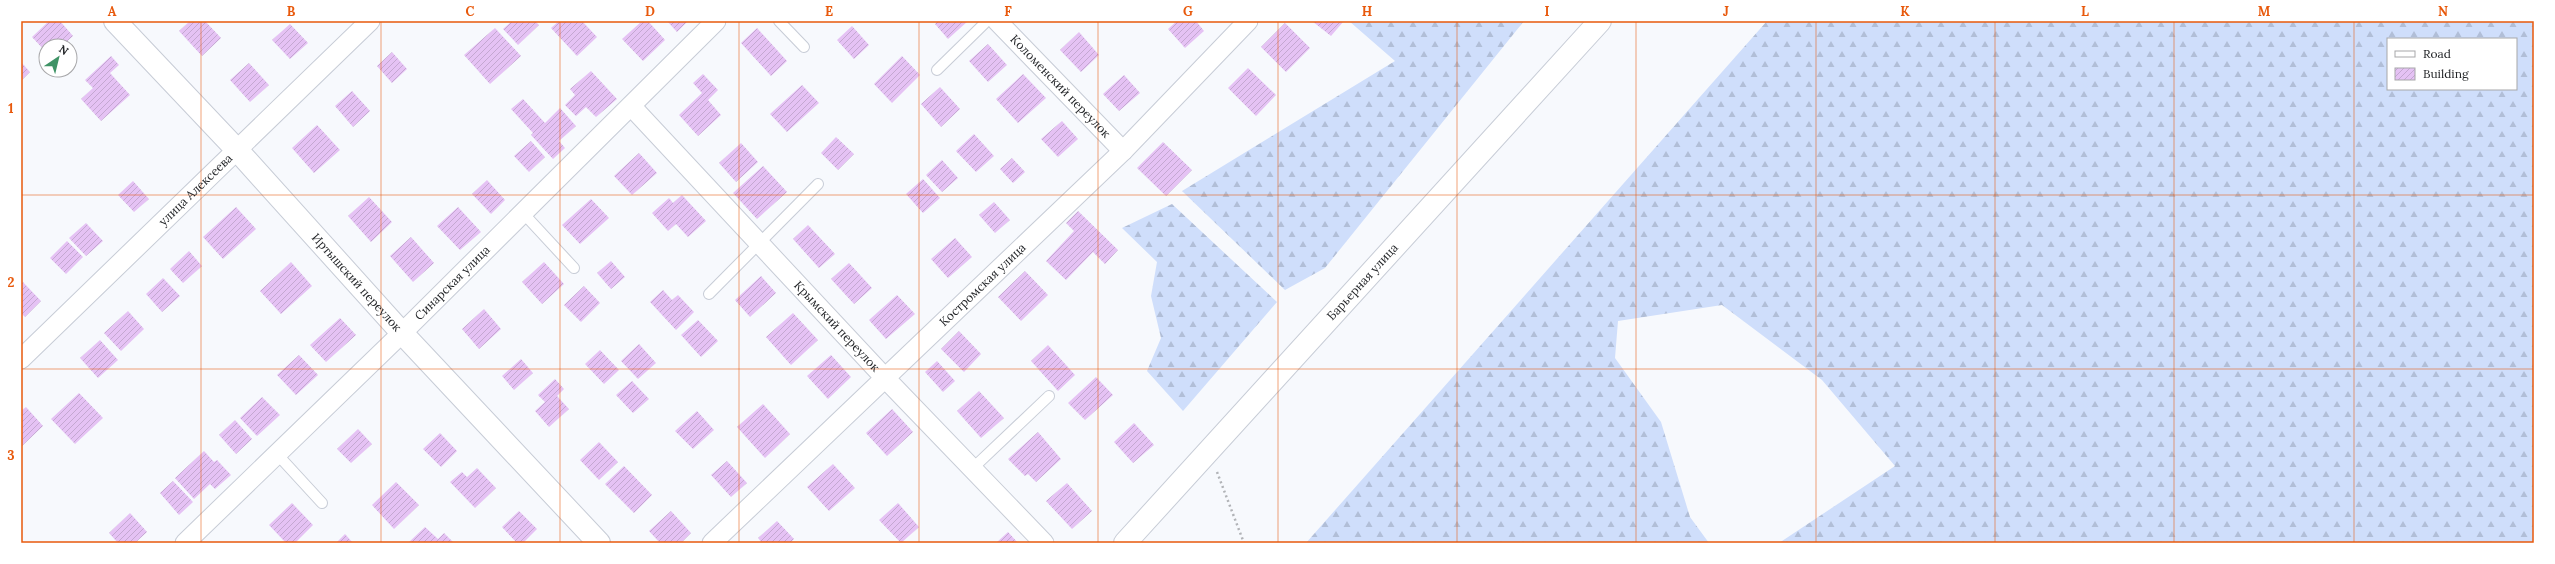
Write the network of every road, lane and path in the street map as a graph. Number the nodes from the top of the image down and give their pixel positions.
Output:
1 (116, 21) edge
2 (370, 21) edge
3 (716, 21) edge
4 (779, 21) edge
5 (987, 21) edge
6 (997, 21) edge
7 (1248, 21) edge
8 (1600, 21) edge
9 (804, 47) dead end
10 (937, 70) dead end
11 (632, 107) junction
12 (238, 151) junction
13 (1123, 151) junction
14 (818, 184) dead end
15 (524, 214) junction
16 (760, 242) junction
17 (574, 268) dead end
18 (709, 294) dead end
19 (402, 333) junction
20 (21, 359) edge
21 (885, 378) junction
22 (1049, 396) dead end
23 (1208, 451) junction
24 (277, 454) junction
25 (972, 469) junction
26 (322, 503) dead end
27 (185, 543) edge
28 (599, 543) edge
29 (712, 543) edge
30 (1044, 543) edge
31 (1125, 543) edge
32 (1244, 543) edge

1 - 12 street, Иртышский переулок
2 - 12 street, улица Алексеева
3 - 11 street, Синарская улица
4 - 9 lane
5 - 10 lane
6 - 13 street, Коломенский переулок
7 - 13 street, Костромская улица
8 - 23 street, Барьерная улица
11 - 15 street, Синарская улица
11 - 16 street, Крымский переулок
12 - 19 street, Иртышский переулок
12 - 20 street, улица Алексеева
13 - 21 street, Костромская улица
14 - 16 lane
15 - 17 lane
15 - 19 street, Синарская улица
16 - 18 lane
16 - 21 street, Крымский переулок
19 - 24 street, Синарская улица
19 - 28 street, Иртышский переулок
21 - 25 street, Крымский переулок
21 - 29 street, Костромская улица
22 - 25 lane
23 - 31 street, Барьерная улица
23 - 32 path
24 - 26 lane
24 - 27 street, Синарская улица
25 - 30 street, Крымский переулок

